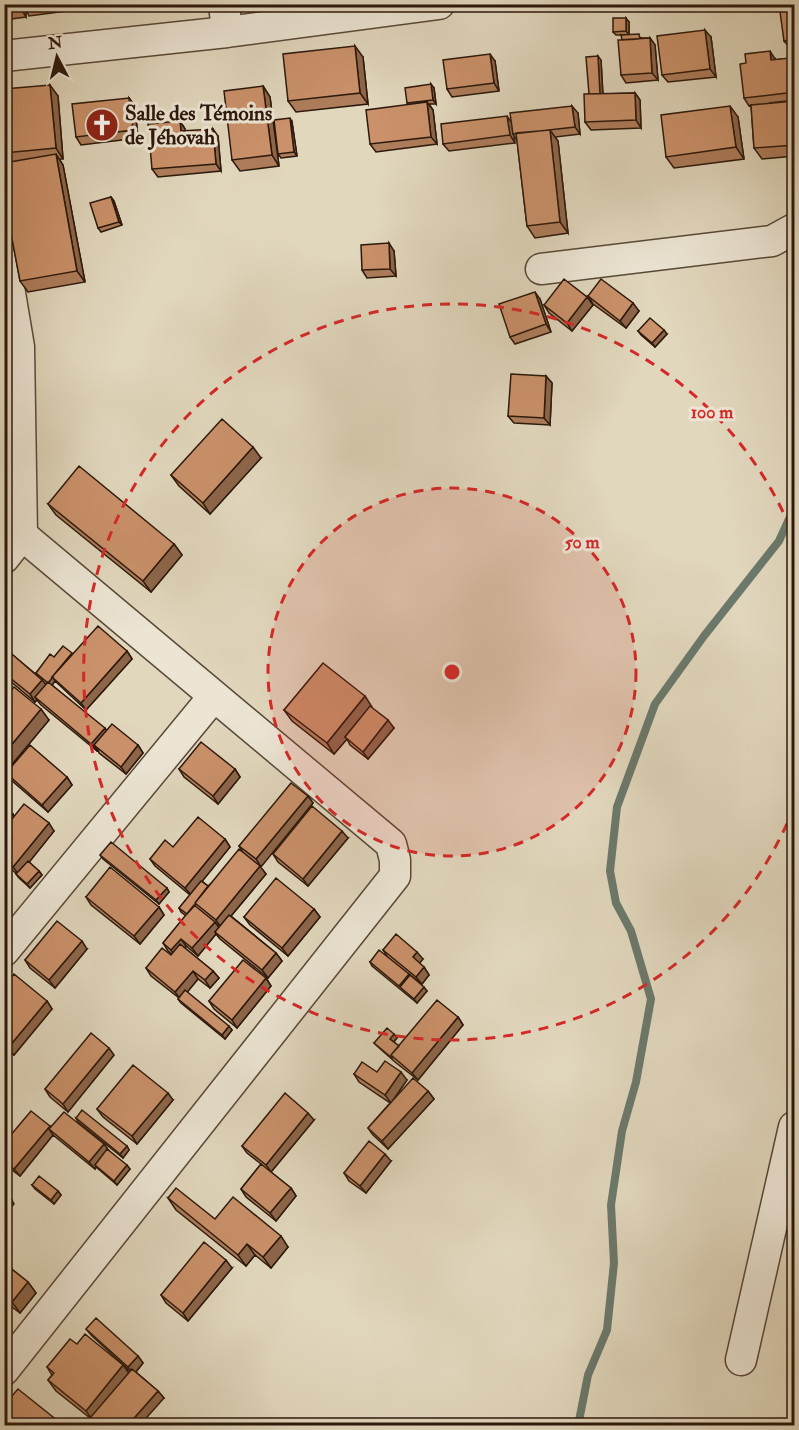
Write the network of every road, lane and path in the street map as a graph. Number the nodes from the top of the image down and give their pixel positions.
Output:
1 (439, 4) edge
2 (226, 18) edge
3 (4, 56) edge
4 (795, 229) edge
5 (4, 257) edge
6 (541, 269) dead end
7 (13, 547) edge
8 (214, 696) junction
9 (7, 942) edge
10 (795, 1126) edge
11 (741, 1360) dead end
12 (4, 1370) edge

1 - 2 street
2 - 3 street
4 - 6 street
5 - 7 street
7 - 8 street
8 - 9 street
8 - 12 street
10 - 11 street

